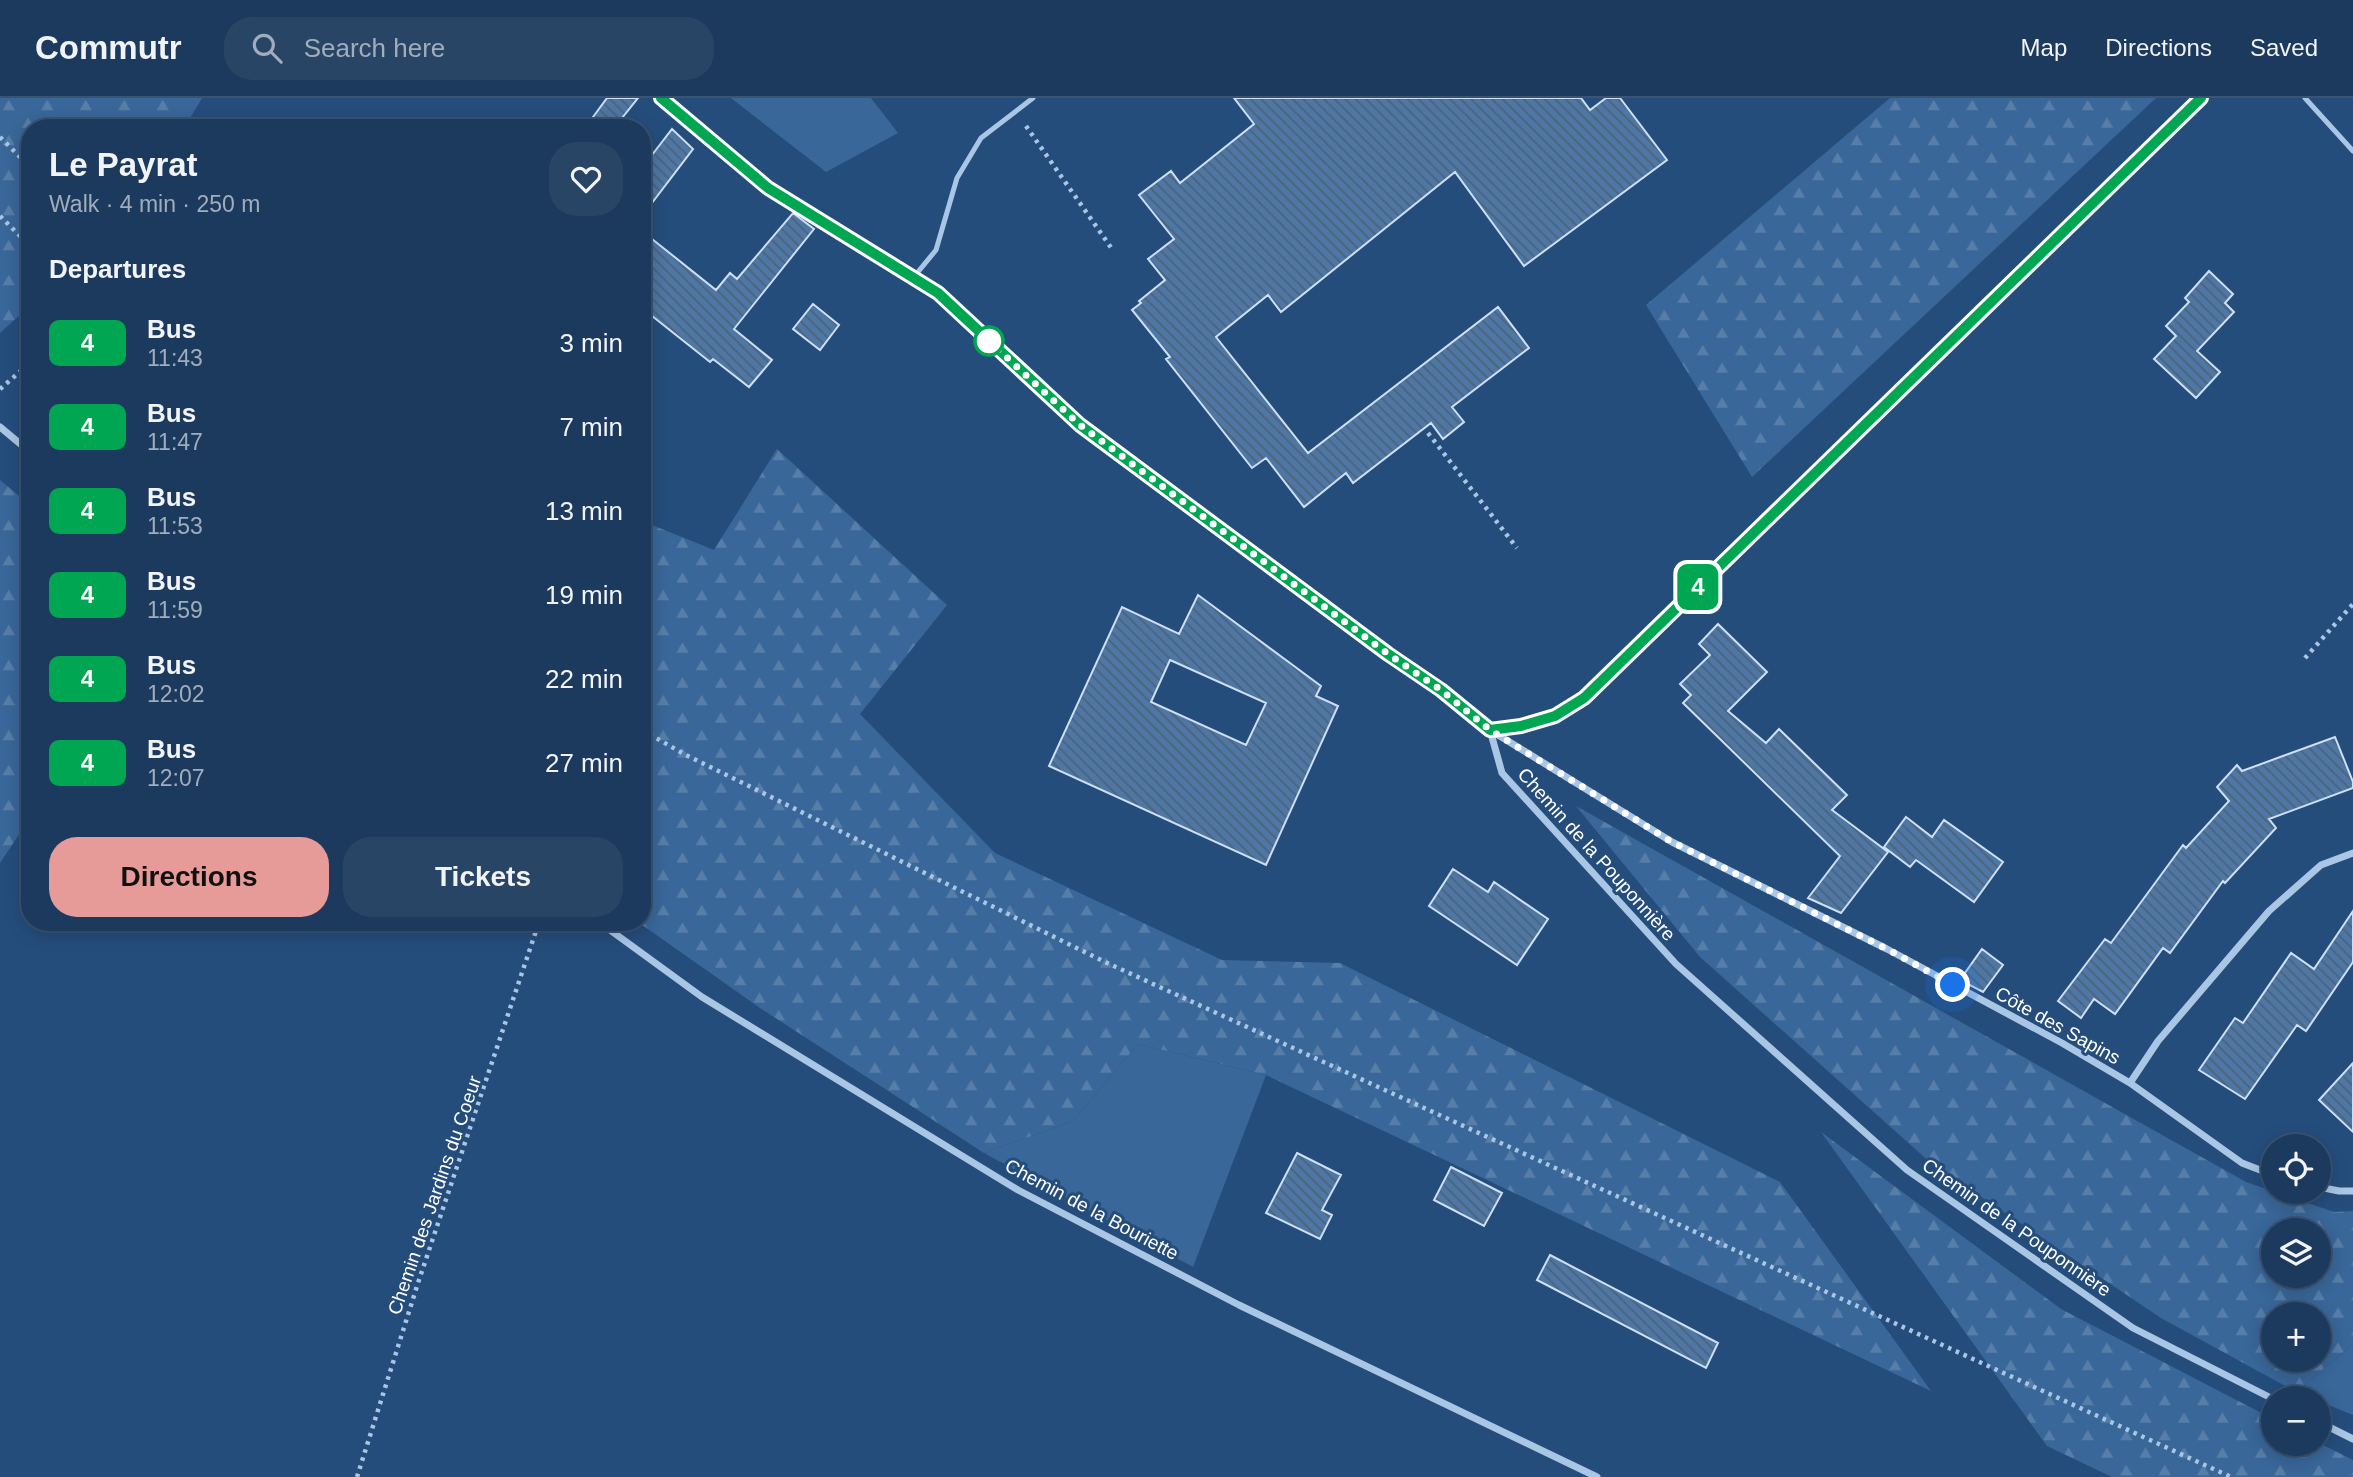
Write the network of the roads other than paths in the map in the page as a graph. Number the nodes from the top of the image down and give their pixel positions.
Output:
1 (662, 98) edge
2 (1033, 98) edge
3 (2201, 98) edge
4 (2305, 98) edge
5 (2353, 150) edge
6 (913, 278) junction
7 (0, 427) edge
8 (21, 444) edge
9 (1490, 730) junction
10 (2353, 853) edge
11 (611, 931) edge
12 (2130, 1083) junction
13 (2261, 1170) edge
14 (2331, 1188) edge
15 (2353, 1191) edge
16 (2261, 1393) edge
17 (2331, 1428) edge
18 (2353, 1439) edge
19 (1597, 1477) edge

1 - 6 street
2 - 6 lane
3 - 9 street
4 - 5 lane
6 - 9 street
7 - 8 street
9 - 12 street, Côte des Sapins
9 - 16 street, Chemin de la Pouponnière
10 - 12 street
11 - 19 street, Chemin de la Bouriette
12 - 13 street, Côte des Sapins
14 - 15 street
17 - 18 street

